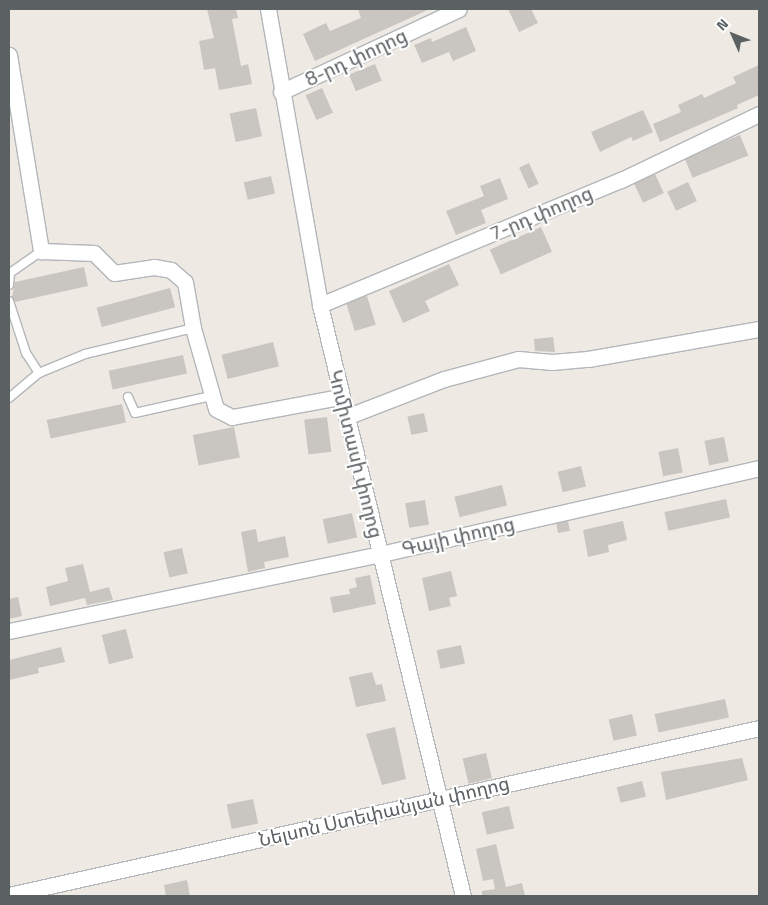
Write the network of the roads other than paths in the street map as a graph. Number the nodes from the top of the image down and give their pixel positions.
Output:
1 (268, 9) edge
2 (459, 9) edge
3 (9, 55) edge
4 (281, 92) junction
5 (759, 114) edge
6 (41, 251) junction
7 (9, 285) edge
8 (9, 301) edge
9 (320, 305) junction
10 (193, 328) junction
11 (759, 329) edge
12 (39, 373) junction
13 (211, 396) junction
14 (128, 397) dead end
15 (340, 397) junction
16 (9, 398) edge
17 (346, 417) junction
18 (759, 468) edge
19 (381, 554) junction
20 (9, 631) edge
21 (759, 728) edge
22 (439, 799) junction
23 (9, 895) edge
24 (462, 896) edge

1 - 4 street, Կոմիտասի փողոց
2 - 4 street, 8-րդ փողոց
3 - 6 street
4 - 9 street, Կոմիտասի փողոց
5 - 9 street, 7-րդ փողոց
6 - 7 lane
6 - 10 street
8 - 12 lane
9 - 15 street, Կոմիտասի փողոց
10 - 12 lane
10 - 13 street
11 - 17 street
12 - 16 lane
13 - 14 lane
13 - 15 street
15 - 17 street, Կոմիտասի փողոց
17 - 19 street, Կոմիտասի փողոց
18 - 19 street, Գայի փողոց
19 - 20 street, Գայի փողոց
19 - 22 street, Կոմիտասի փողոց
21 - 22 street, Նելսոն Ստեփանյան փողոց
22 - 23 street, Նելսոն Ստեփանյան փողոց
22 - 24 street, Կոմիտասի փողոց

